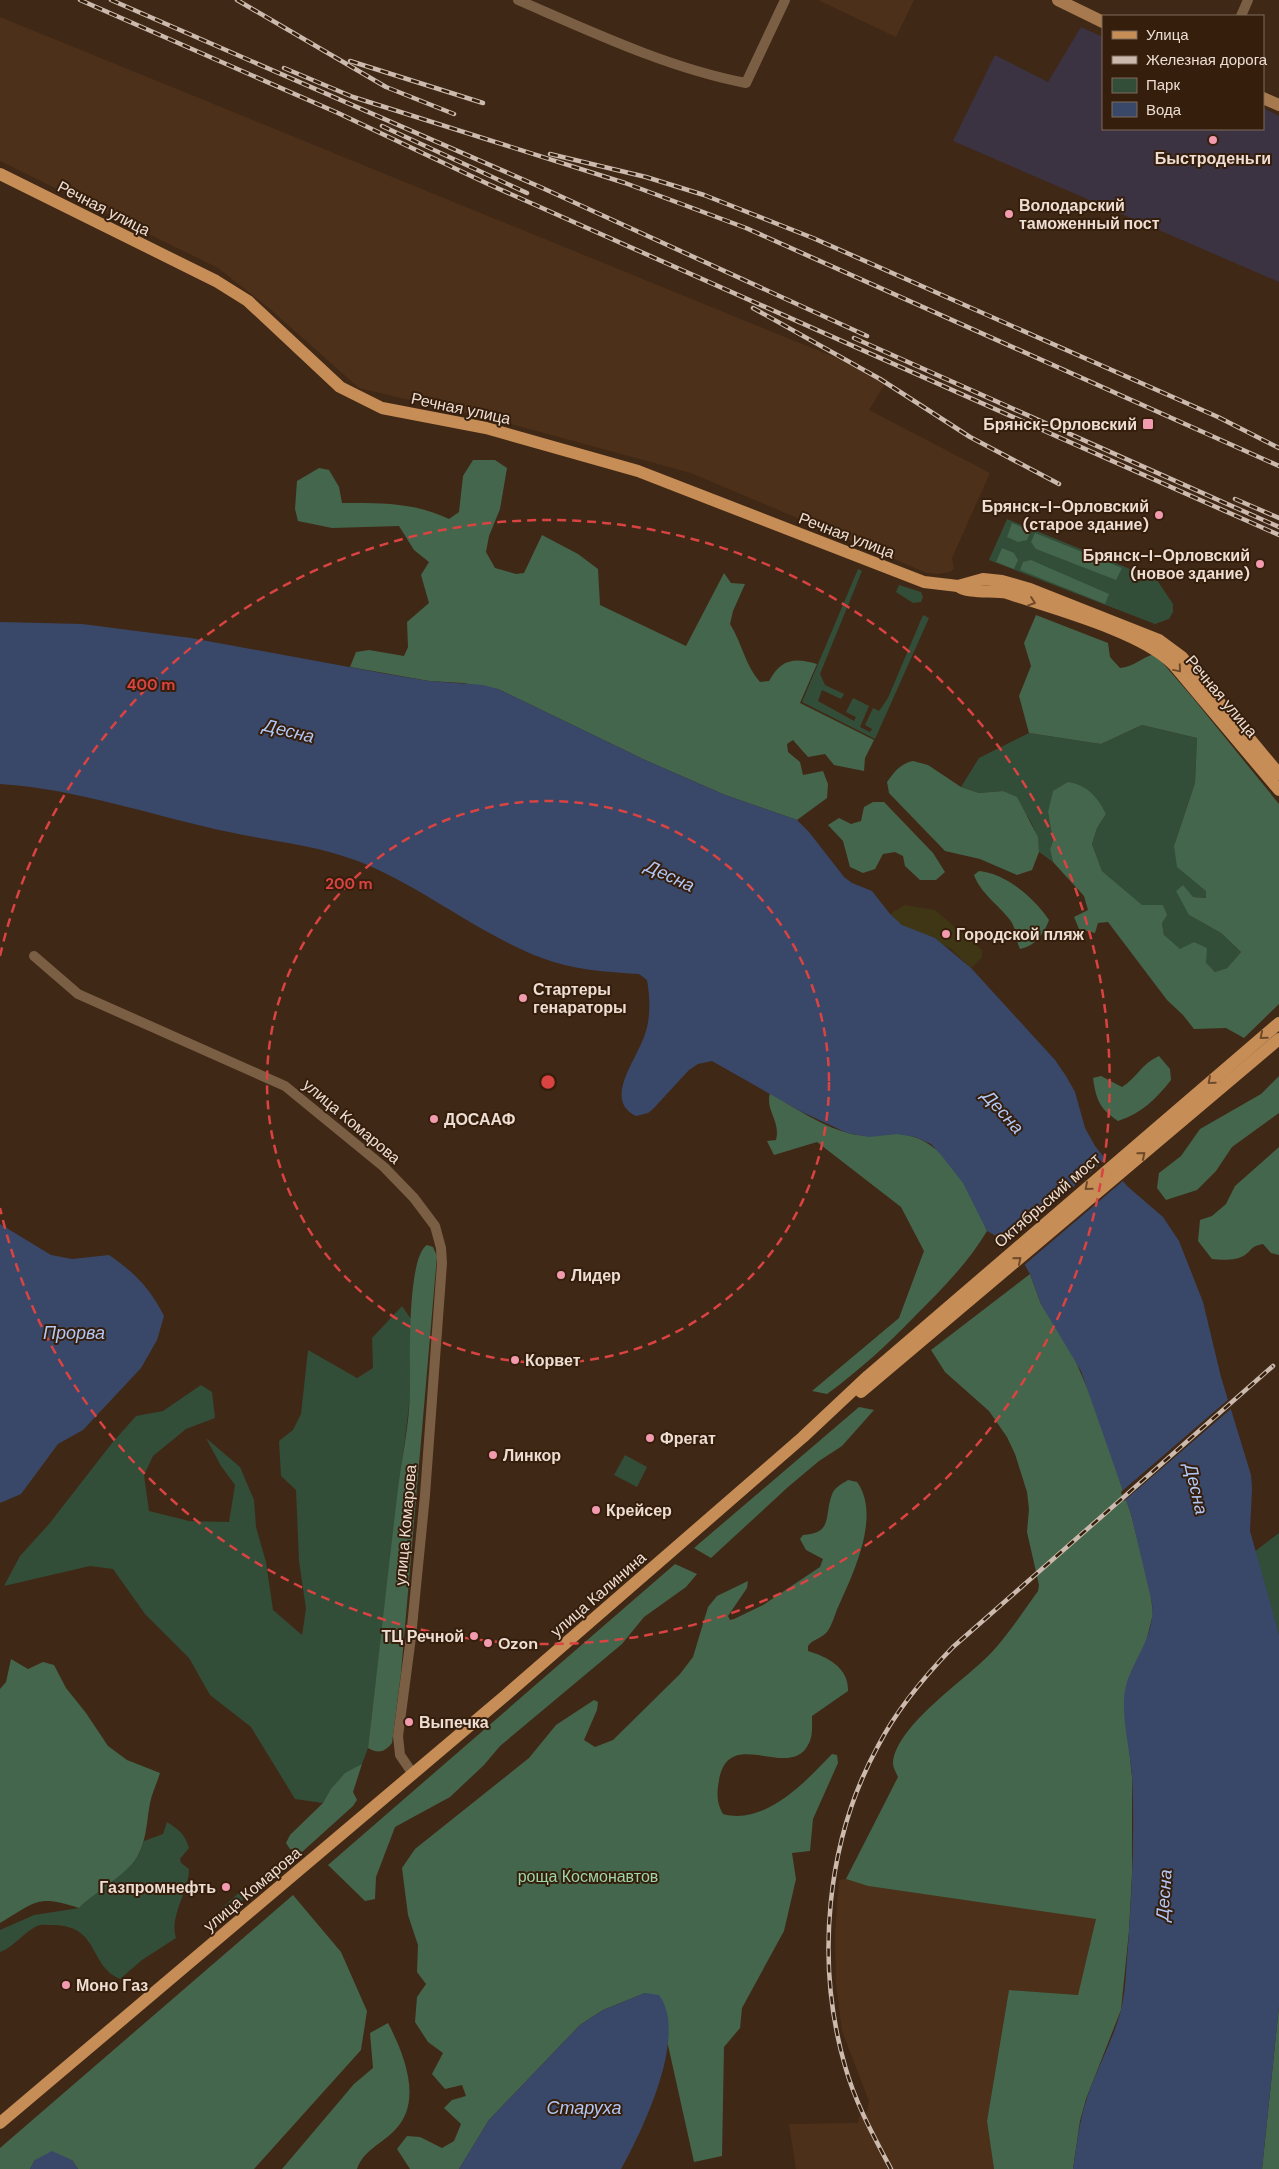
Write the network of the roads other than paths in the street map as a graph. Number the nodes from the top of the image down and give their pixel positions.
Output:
1 (518, 0) edge
2 (785, 0) edge
3 (1058, 0) edge
4 (1248, 0) edge
5 (1241, 15) edge
6 (1102, 22) edge
7 (1264, 98) edge
8 (1279, 105) edge
9 (0, 174) edge
10 (958, 586) junction
11 (1279, 774) edge
12 (1279, 790) edge
13 (34, 956) dead end
14 (1279, 1022) edge
15 (1279, 1039) edge
16 (1252, 1054) junction
17 (871, 1379) joint
18 (413, 1774) junction
19 (0, 2123) edge

1 - 2 street
3 - 6 main road
4 - 5 street
7 - 8 main road
9 - 10 main road, Речная улица
10 - 11 main road, Речная улица
10 -> 12 main road, Речная улица
13 - 18 street, улица Комарова
14 -> 16 main road
15 - 16 main road
16 - 17 main road, Октябрьский мост
17 - 18 main road, улица Калинина
18 - 19 main road, улица Комарова

